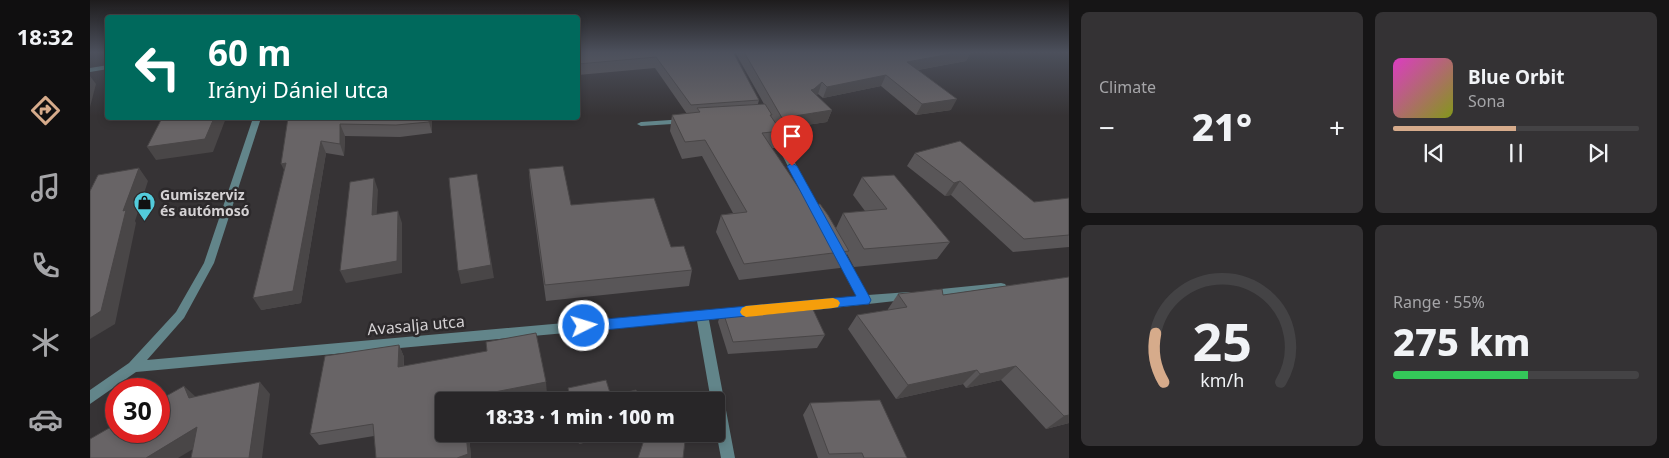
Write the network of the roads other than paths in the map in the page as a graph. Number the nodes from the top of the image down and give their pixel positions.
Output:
1 (256, 120) edge
2 (698, 120) edge
3 (641, 124) dead end
4 (769, 124) edge
5 (824, 225) edge
6 (833, 241) edge
7 (1011, 286) edge
8 (865, 300) junction
9 (788, 308) edge
10 (750, 311) edge
11 (702, 316) junction
12 (133, 367) junction
13 (90, 398) edge
14 (728, 458) edge

1 - 12 street
2 - 3 street
4 - 5 street
6 - 8 street
7 - 8 street
8 - 9 street
10 - 11 street, Avasalja utca
11 - 12 street, Avasalja utca
11 - 14 street
12 - 13 street

